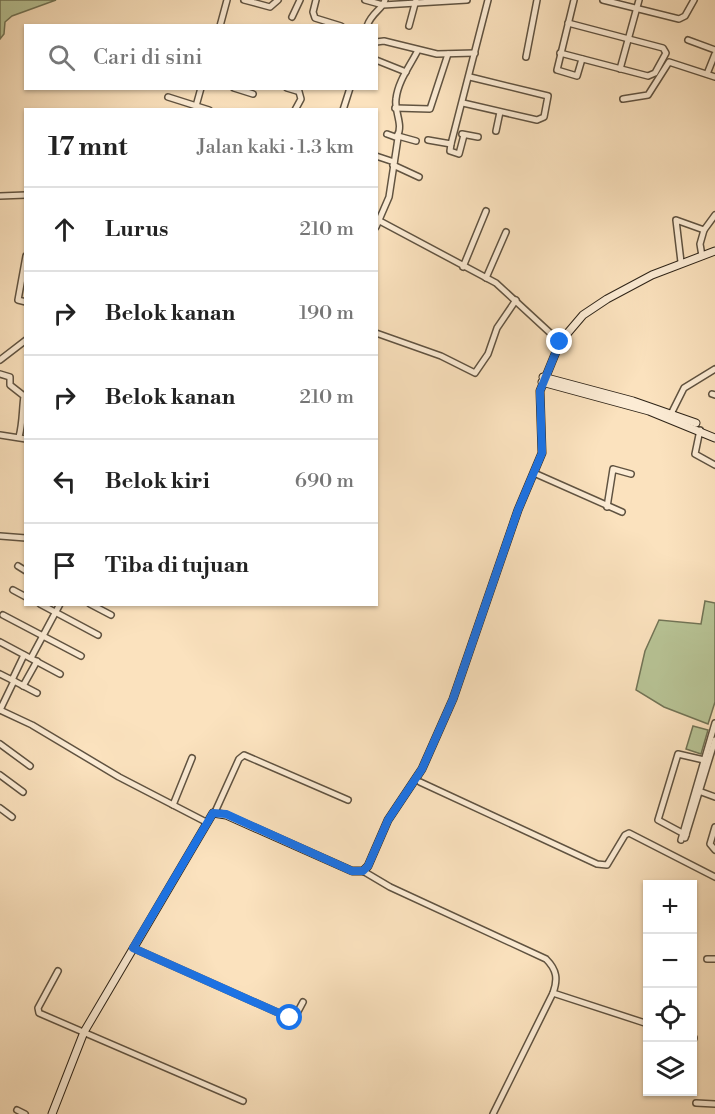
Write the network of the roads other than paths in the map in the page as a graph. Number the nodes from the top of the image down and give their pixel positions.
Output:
1 (227, 0) edge
2 (244, 0) edge
3 (278, 0) edge
4 (300, 0) edge
5 (316, 0) edge
6 (365, 0) edge
7 (467, 0) edge
8 (488, 0) edge
9 (537, 0) edge
10 (574, 0) edge
11 (603, 0) edge
12 (639, 0) edge
13 (694, 0) edge
14 (453, 1) edge
15 (415, 2) edge
16 (384, 3) edge
17 (636, 9) junction
18 (292, 17) dead end
19 (568, 23) junction
20 (221, 24) edge
21 (334, 24) edge
22 (368, 24) edge
23 (409, 26) dead end
24 (628, 39) junction
25 (688, 40) dead end
26 (378, 42) edge
27 (418, 50) junction
28 (715, 52) edge
29 (475, 53) junction
30 (560, 53) junction
31 (448, 54) junction
32 (526, 57) dead end
33 (582, 59) junction
34 (378, 61) edge
35 (620, 69) junction
36 (406, 72) junction
37 (707, 74) junction
38 (470, 77) junction
39 (715, 77) edge
40 (200, 90) edge
41 (240, 90) edge
42 (297, 90) edge
43 (349, 90) edge
44 (253, 94) dead end
45 (168, 97) dead end
46 (624, 99) dead end
47 (463, 103) junction
48 (196, 106) junction
49 (202, 108) edge
50 (296, 108) edge
51 (344, 108) edge
52 (395, 108) junction
53 (500, 112) junction
54 (496, 131) dead end
55 (454, 132) junction
56 (387, 134) dead end
57 (464, 135) junction
58 (398, 136) junction
59 (478, 137) dead end
60 (428, 140) dead end
61 (416, 141) dead end
62 (451, 144) junction
63 (378, 157) edge
64 (394, 164) junction
65 (419, 177) dead end
66 (24, 195) edge
67 (0, 196) edge
68 (486, 211) dead end
69 (715, 215) edge
70 (378, 219) edge
71 (704, 230) junction
72 (506, 232) dead end
73 (715, 252) edge
74 (702, 256) junction
75 (681, 262) junction
76 (24, 267) edge
77 (463, 267) junction
78 (486, 278) junction
79 (516, 300) junction
80 (24, 302) edge
81 (378, 334) edge
82 (24, 342) edge
83 (560, 342) junction
84 (0, 360) edge
85 (715, 369) edge
86 (0, 374) edge
87 (542, 380) junction
88 (671, 416) junction
89 (700, 430) junction
90 (715, 433) edge
91 (0, 435) edge
92 (22, 438) edge
93 (715, 438) edge
94 (715, 465) edge
95 (534, 474) junction
96 (631, 474) dead end
97 (607, 507) junction
98 (621, 512) dead end
99 (0, 536) edge
100 (24, 538) edge
101 (18, 566) dead end
102 (24, 570) edge
103 (13, 590) dead end
104 (24, 596) edge
105 (44, 606) edge
106 (59, 606) edge
107 (94, 606) edge
108 (55, 612) junction
109 (3, 615) dead end
110 (111, 615) dead end
111 (44, 635) junction
112 (98, 635) dead end
113 (0, 642) edge
114 (24, 655) junction
115 (81, 656) dead end
116 (34, 660) junction
117 (0, 674) edge
118 (60, 674) dead end
119 (13, 680) junction
120 (23, 686) junction
121 (37, 693) dead end
122 (0, 710) edge
123 (715, 723) edge
124 (715, 740) edge
125 (0, 744) edge
126 (192, 758) dead end
127 (704, 760) junction
128 (30, 766) dead end
129 (0, 775) edge
130 (420, 782) dead end
131 (697, 790) junction
132 (24, 792) dead end
133 (715, 797) edge
134 (348, 800) dead end
135 (173, 805) junction
136 (0, 808) edge
137 (215, 812) junction
138 (12, 817) dead end
139 (206, 822) junction
140 (715, 827) edge
141 (712, 849) edge
142 (363, 871) junction
143 (715, 877) edge
144 (133, 948) junction
145 (707, 959) dead end
146 (715, 959) edge
147 (58, 971) dead end
148 (553, 993) junction
149 (303, 1002) dead end
150 (643, 1021) edge
151 (84, 1032) junction
152 (243, 1101) dead end
153 (696, 1103) dead end
154 (715, 1104) edge
155 (17, 1110) dead end
156 (25, 1114) edge
157 (52, 1114) edge
158 (493, 1114) edge

1 - 20 street
2 - 3 street
4 - 18 street
5 - 21 street
6 - 16 street
7 - 14 street
8 - 29 street
9 - 32 street
10 - 19 street
11 - 17 street
12 - 17 street
13 - 17 street
14 - 15 street
15 - 16 street
15 - 23 street
16 - 22 street
17 - 24 street
19 - 24 street
19 - 30 street
24 - 35 street
24 - 35 street
25 - 28 street
26 - 27 street
27 - 31 street
27 - 36 street
28 - 37 street
29 - 31 street
29 - 38 street
30 - 33 street
30 - 33 street
31 - 52 street
33 - 35 street
34 - 36 street
36 - 52 street
37 - 39 street
37 - 46 street
38 - 47 street
38 - 53 street
40 - 48 street
41 - 44 street
42 - 50 street
43 - 51 street
45 - 48 street
47 - 53 street
47 - 55 street
48 - 49 street
52 - 58 street
53 - 54 street
55 - 57 street
55 - 62 street
56 - 58 street
57 - 59 street
57 - 62 street
58 - 61 street
58 - 64 street
60 - 62 street
63 - 64 street
64 - 65 street
64 - 70 street
66 - 67 street
68 - 77 street
69 - 71 street
70 - 77 street
71 - 74 street
71 - 75 street
72 - 78 street
73 - 74 street
74 - 75 street
75 - 83 street
76 - 80 street
77 - 78 street
78 - 79 street
79 - 81 street
79 - 83 street
82 - 84 street
83 - 87 street
85 - 88 street
86 - 92 street
87 - 88 street
87 - 95 street
88 - 89 street
88 - 90 street
89 - 93 street
89 - 94 street
91 - 92 street
95 - 97 street
95 - 142 street
96 - 97 street
97 - 98 street
99 - 100 street
101 - 102 street
103 - 104 street
105 - 108 street
106 - 108 street
107 - 110 street
108 - 111 street
108 - 112 street
109 - 111 street
111 - 115 street
111 - 116 street
113 - 114 street
114 - 116 street
114 - 119 street
116 - 118 street
116 - 120 street
117 - 119 street
119 - 120 street
119 - 122 street
120 - 121 street
122 - 135 street
123 - 127 street
124 - 131 street
125 - 128 street
126 - 135 street
127 - 131 street
127 - 131 street
129 - 132 street
130 - 143 street
131 - 133 street
134 - 137 street
135 - 139 street
136 - 138 street
137 - 139 street
137 - 142 street
139 - 144 street
140 - 141 street
142 - 148 street
144 - 149 street
144 - 151 street
145 - 146 street
147 - 151 street
148 - 150 street
148 - 158 street
151 - 152 street
151 - 157 street
153 - 154 street
155 - 156 street

